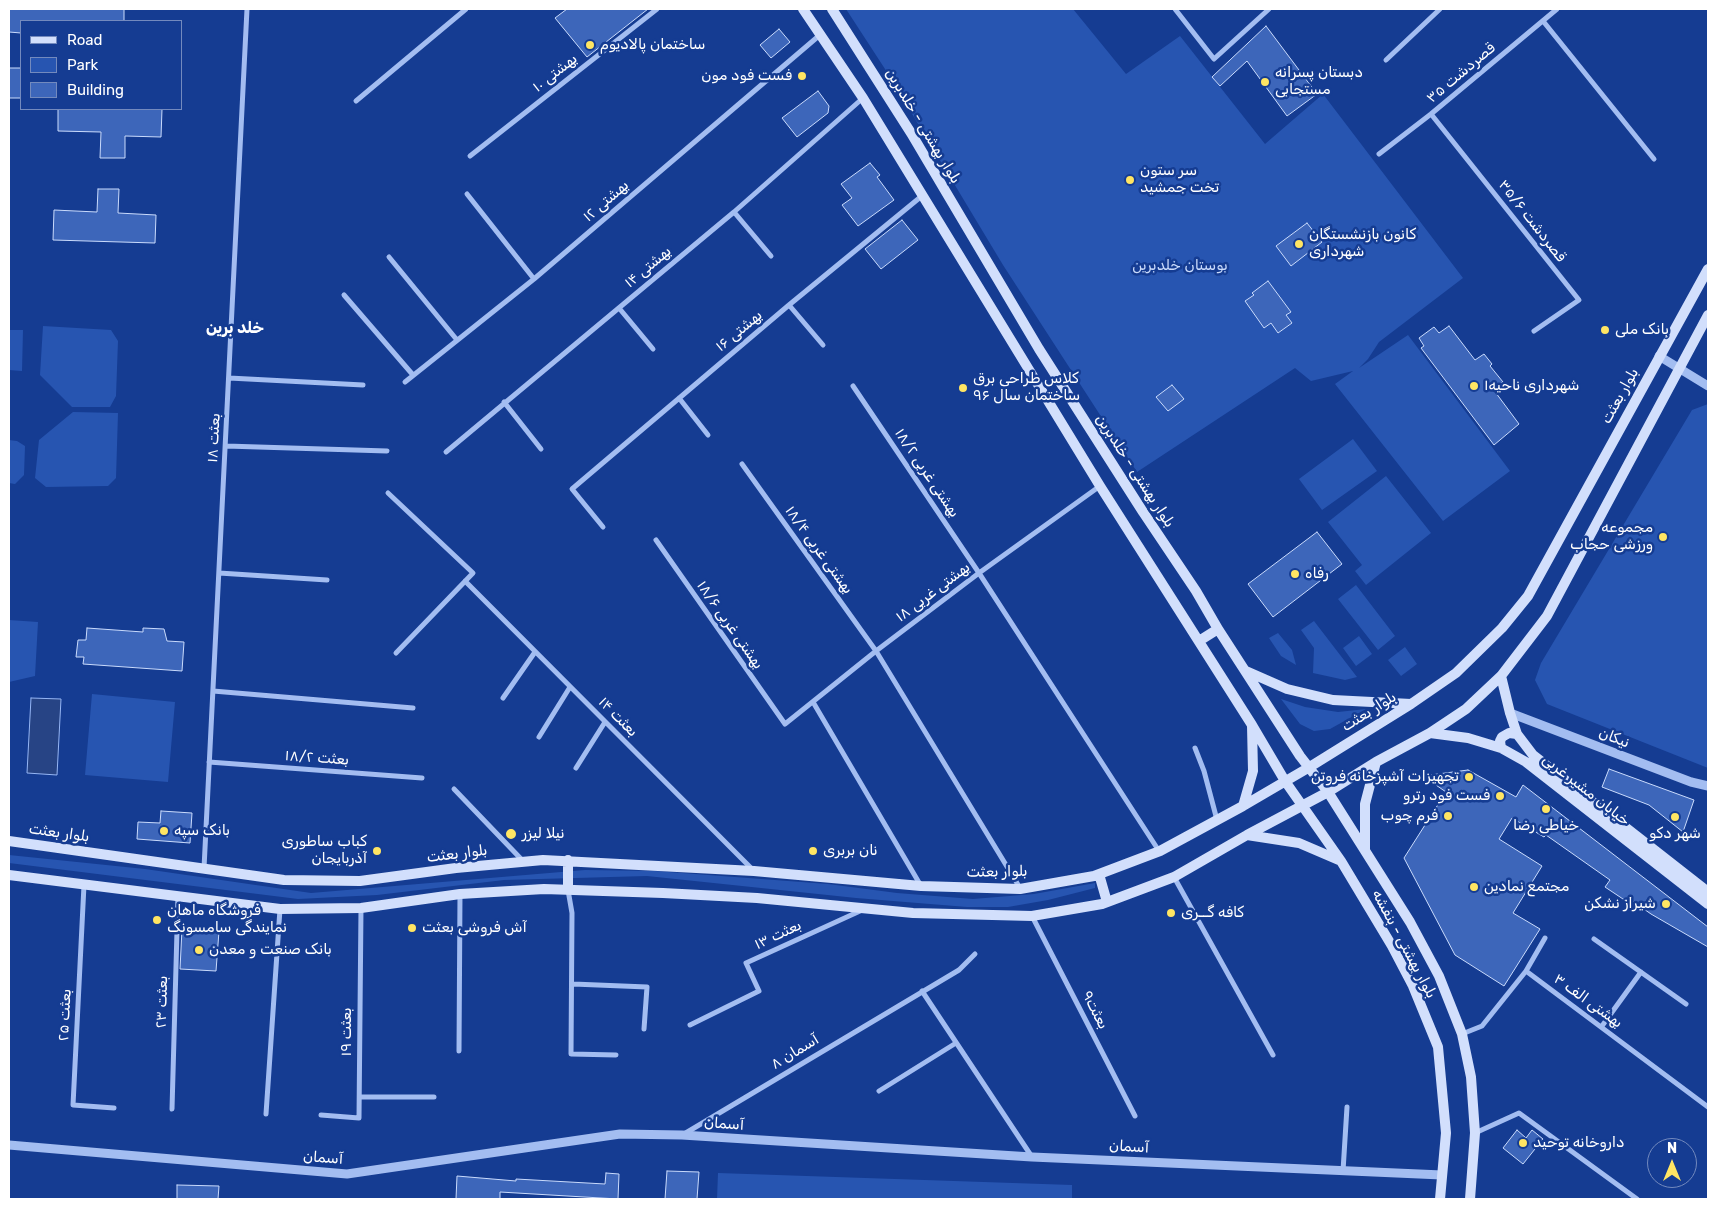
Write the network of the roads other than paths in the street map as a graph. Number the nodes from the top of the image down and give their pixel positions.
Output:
1 (247, 9) edge
2 (466, 9) edge
3 (657, 9) edge
4 (804, 9) edge
5 (832, 9) edge
6 (1174, 9) edge
7 (1269, 9) edge
8 (1440, 9) edge
9 (1557, 9) edge
10 (1543, 20) junction
11 (821, 34) junction
12 (1386, 60) dead end
13 (863, 98) junction
14 (356, 101) dead end
15 (1431, 114) junction
16 (1379, 154) dead end
17 (470, 156) dead end
18 (1654, 159) dead end
19 (467, 194) dead end
20 (924, 194) junction
21 (734, 212) junction
22 (771, 256) dead end
23 (389, 257) dead end
24 (1708, 270) edge
25 (534, 279) junction
26 (344, 295) dead end
27 (789, 305) junction
28 (619, 308) junction
29 (1708, 315) edge
30 (1534, 331) dead end
31 (457, 340) junction
32 (822, 345) dead end
33 (653, 349) dead end
34 (1659, 356) junction
35 (1680, 368) junction
36 (413, 375) junction
37 (229, 378) junction
38 (405, 382) dead end
39 (363, 385) dead end
40 (853, 386) dead end
41 (1708, 386) edge
42 (679, 398) junction
43 (504, 402) junction
44 (708, 435) dead end
45 (226, 446) junction
46 (541, 449) dead end
47 (387, 451) dead end
48 (446, 452) dead end
49 (742, 464) dead end
50 (1100, 486) junction
51 (388, 493) dead end
52 (603, 527) dead end
53 (656, 540) dead end
54 (219, 573) junction
55 (979, 573) junction
56 (327, 580) dead end
57 (465, 581) junction
58 (1218, 629) junction
59 (1199, 641) junction
60 (876, 651) junction
61 (535, 652) junction
62 (396, 653) dead end
63 (1245, 671) junction
64 (1501, 676) junction
65 (570, 687) junction
66 (213, 691) junction
67 (502, 698) dead end
68 (813, 702) junction
69 (1411, 704) junction
70 (413, 708) dead end
71 (1510, 713) junction
72 (605, 722) junction
73 (784, 724) joint
74 (1252, 725) junction
75 (1430, 733) junction
76 (1517, 734) junction
77 (539, 737) dead end
78 (1195, 748) dead end
79 (1501, 748) junction
80 (209, 762) junction
81 (1376, 762) junction
82 (576, 768) dead end
83 (1308, 768) junction
84 (422, 778) dead end
85 (1285, 781) junction
86 (1708, 786) edge
87 (454, 789) dead end
88 (1328, 792) junction
89 (1243, 806) junction
90 (1302, 806) junction
91 (1217, 820) junction
92 (1247, 834) junction
93 (9, 841) edge
94 (1365, 850) junction
95 (1160, 851) junction
96 (568, 860) junction
97 (1341, 861) junction
98 (523, 862) junction
99 (204, 868) junction
100 (754, 871) junction
101 (1099, 874) junction
102 (9, 875) edge
103 (1174, 877) junction
104 (84, 884) junction
105 (921, 886) junction
106 (568, 889) junction
107 (1020, 889) junction
108 (1708, 892) edge
109 (460, 894) junction
110 (178, 895) junction
111 (1107, 902) junction
112 (1708, 904) edge
113 (361, 908) junction
114 (280, 909) junction
115 (863, 909) junction
116 (1032, 916) junction
117 (1545, 938) dead end
118 (1594, 939) dead end
119 (975, 954) dead end
120 (1526, 971) junction
121 (1640, 972) junction
122 (572, 984) junction
123 (922, 991) junction
124 (1686, 1004) dead end
125 (690, 1024) dead end
126 (1602, 1026) junction
127 (644, 1030) dead end
128 (1462, 1034) junction
129 (956, 1043) junction
130 (458, 1051) dead end
131 (616, 1055) dead end
132 (1273, 1055) dead end
133 (879, 1091) dead end
134 (360, 1096) junction
135 (434, 1097) dead end
136 (1347, 1107) dead end
137 (1708, 1107) edge
138 (114, 1108) dead end
139 (172, 1109) dead end
140 (266, 1114) dead end
141 (321, 1115) dead end
142 (1135, 1116) dead end
143 (1475, 1133) junction
144 (682, 1135) junction
145 (9, 1145) edge
146 (1032, 1156) junction
147 (1343, 1171) junction
148 (1442, 1175) junction
149 (1440, 1199) edge
150 (1470, 1199) edge
151 (1636, 1199) edge

1 - 37 street, بعثت ۱۸
2 - 14 street
3 - 17 street, ۱۰ بهشتی
4 - 11 main road
5 - 58 main road, بلوار بهشتی - خلدبرین
6 - 7 street
8 - 12 street
9 - 10 street, قصردشت ۳۵
10 - 15 street, قصردشت ۳۵
10 - 18 street
11 - 13 main road
11 - 25 street, ۱۲ بهشتی
13 - 20 main road
13 - 21 street, ۱۴ بهشتی
15 - 16 street, قصردشت ۳۵
15 - 30 street, قصردشت ۳۵/۶
19 - 25 street
20 - 27 street, ۱۶ بهشتی
20 - 50 main road
21 - 22 street
21 - 28 street, ۱۴ بهشتی
23 - 31 street
24 - 34 main road, بلوار بعثت
25 - 31 street, ۱۲ بهشتی
26 - 36 street
27 - 32 street
27 - 42 street, ۱۶ بهشتی
28 - 33 street
28 - 43 street, ۱۴ بهشتی
29 - 35 main road
31 - 36 street, ۱۲ بهشتی
34 - 35 street
34 - 69 main road, بلوار بعثت
35 - 41 street
35 - 64 main road
36 - 38 street, ۱۲ بهشتی
37 - 39 street
37 - 45 street, بعثت ۱۸
40 - 55 street, بهشتی غربی ۱۸/۲
42 - 44 street
42 - 52 street, ۱۶ بهشتی
43 - 46 street
43 - 48 street, ۱۴ بهشتی
45 - 47 street
45 - 54 street, بعثت ۱۸
49 - 60 street, بهشتی غربی ۱۸/۴
50 - 55 street, بهشتی غربی ۱۸
50 - 59 main road
51 - 57 street
53 - 73 street, بهشتی غربی ۱۸/۶
54 - 56 street
54 - 66 street, بعثت ۱۸
55 - 60 street, بهشتی غربی ۱۸
55 - 95 street, بهشتی غربی ۱۸/۲
57 - 61 street, بعثت ۱۴
57 - 62 street
58 - 59 main road
58 - 63 main road, بلوار بهشتی - خلدبرین
59 - 74 main road
60 - 68 street, بهشتی غربی ۱۸
60 - 107 street, بهشتی غربی ۱۸/۴
61 - 65 street, بعثت ۱۴
61 - 67 street
63 - 69 main road
63 - 83 main road, بلوار بهشتی - خلدبرین
64 - 71 main road, خیابان مشیر غربی
64 - 75 main road
65 - 72 street, بعثت ۱۴
65 - 77 street
66 - 70 street
66 - 80 street, بعثت ۱۸
68 - 73 street, بهشتی غربی ۱۸
68 - 105 street
69 - 83 main road, بلوار بعثت
71 - 76 main road, خیابان مشیر غربی
71 - 86 street, نیکان
72 - 82 street
72 - 100 street, بعثت ۱۴
74 - 85 main road, بلوار بهشتی - بنفشه
74 - 89 main road
75 - 79 main road, خیابان مشیر غربی
75 - 81 main road
76 - 79 main road
76 - 108 main road, خیابان مشیر غربی
78 - 91 street
79 - 112 main road, خیابان مشیر غربی
80 - 84 street, ۱۸/۲ بعثت
80 - 99 street, بعثت ۱۸
81 - 88 main road
81 - 94 main road
83 - 85 main road, بلوار بعثت
83 - 88 main road, بلوار بهشتی - خلدبرین
85 - 89 main road, بلوار بعثت
85 - 90 main road, بلوار بهشتی - بنفشه
87 - 98 street
88 - 90 main road
88 - 94 main road, بلوار بهشتی - بنفشه
89 - 91 main road, بلوار بعثت
90 - 92 main road
90 - 97 main road, بلوار بهشتی - بنفشه
91 - 95 main road, بلوار بعثت
92 - 97 main road
92 - 103 main road
93 - 99 main road, بلوار بعثت
94 - 128 main road, بلوار بهشتی - بنفشه
95 - 101 main road, بلوار بعثت
96 - 98 main road, بلوار بعثت
96 - 100 main road, بلوار بعثت
96 - 106 main road
97 - 148 main road, بلوار بهشتی - بنفشه
98 - 99 main road, بلوار بعثت
100 - 105 main road, بلوار بعثت
101 - 107 main road, بلوار بعثت
101 - 111 main road
102 - 104 main road
103 - 111 main road
103 - 132 street
104 - 110 main road
104 - 138 street, ۲۵ بعثت
105 - 107 main road, بلوار بعثت
106 - 109 main road
106 - 115 main road
106 - 122 street
109 - 113 main road
109 - 130 street
110 - 114 main road
110 - 139 street, ۲۳ بعثت
111 - 116 main road
113 - 114 main road
113 - 134 street, بعثت ۱۹
114 - 140 street
115 - 116 main road
115 - 125 street, ۱۳ بعثت
116 - 142 street, بعثت۹
117 - 120 street
118 - 121 street
119 - 123 street, ۸ آسمان
120 - 126 street, بهشتی الف ۳
120 - 128 street
121 - 124 street
121 - 126 street
122 - 127 street
122 - 131 street
123 - 129 street
123 - 144 street, ۸ آسمان
126 - 137 street, بهشتی الف ۳
128 - 143 main road, بلوار بهشتی - بنفشه
129 - 133 street
129 - 146 street
134 - 135 street
134 - 141 street, بعثت ۱۹
136 - 147 street
143 - 150 main road, بلوار بهشتی - بنفشه
143 - 151 street
144 - 145 street, آسمان
144 - 146 street, آسمان
146 - 147 street, آسمان
147 - 148 street, آسمان
148 - 149 main road, بلوار بهشتی - بنفشه

